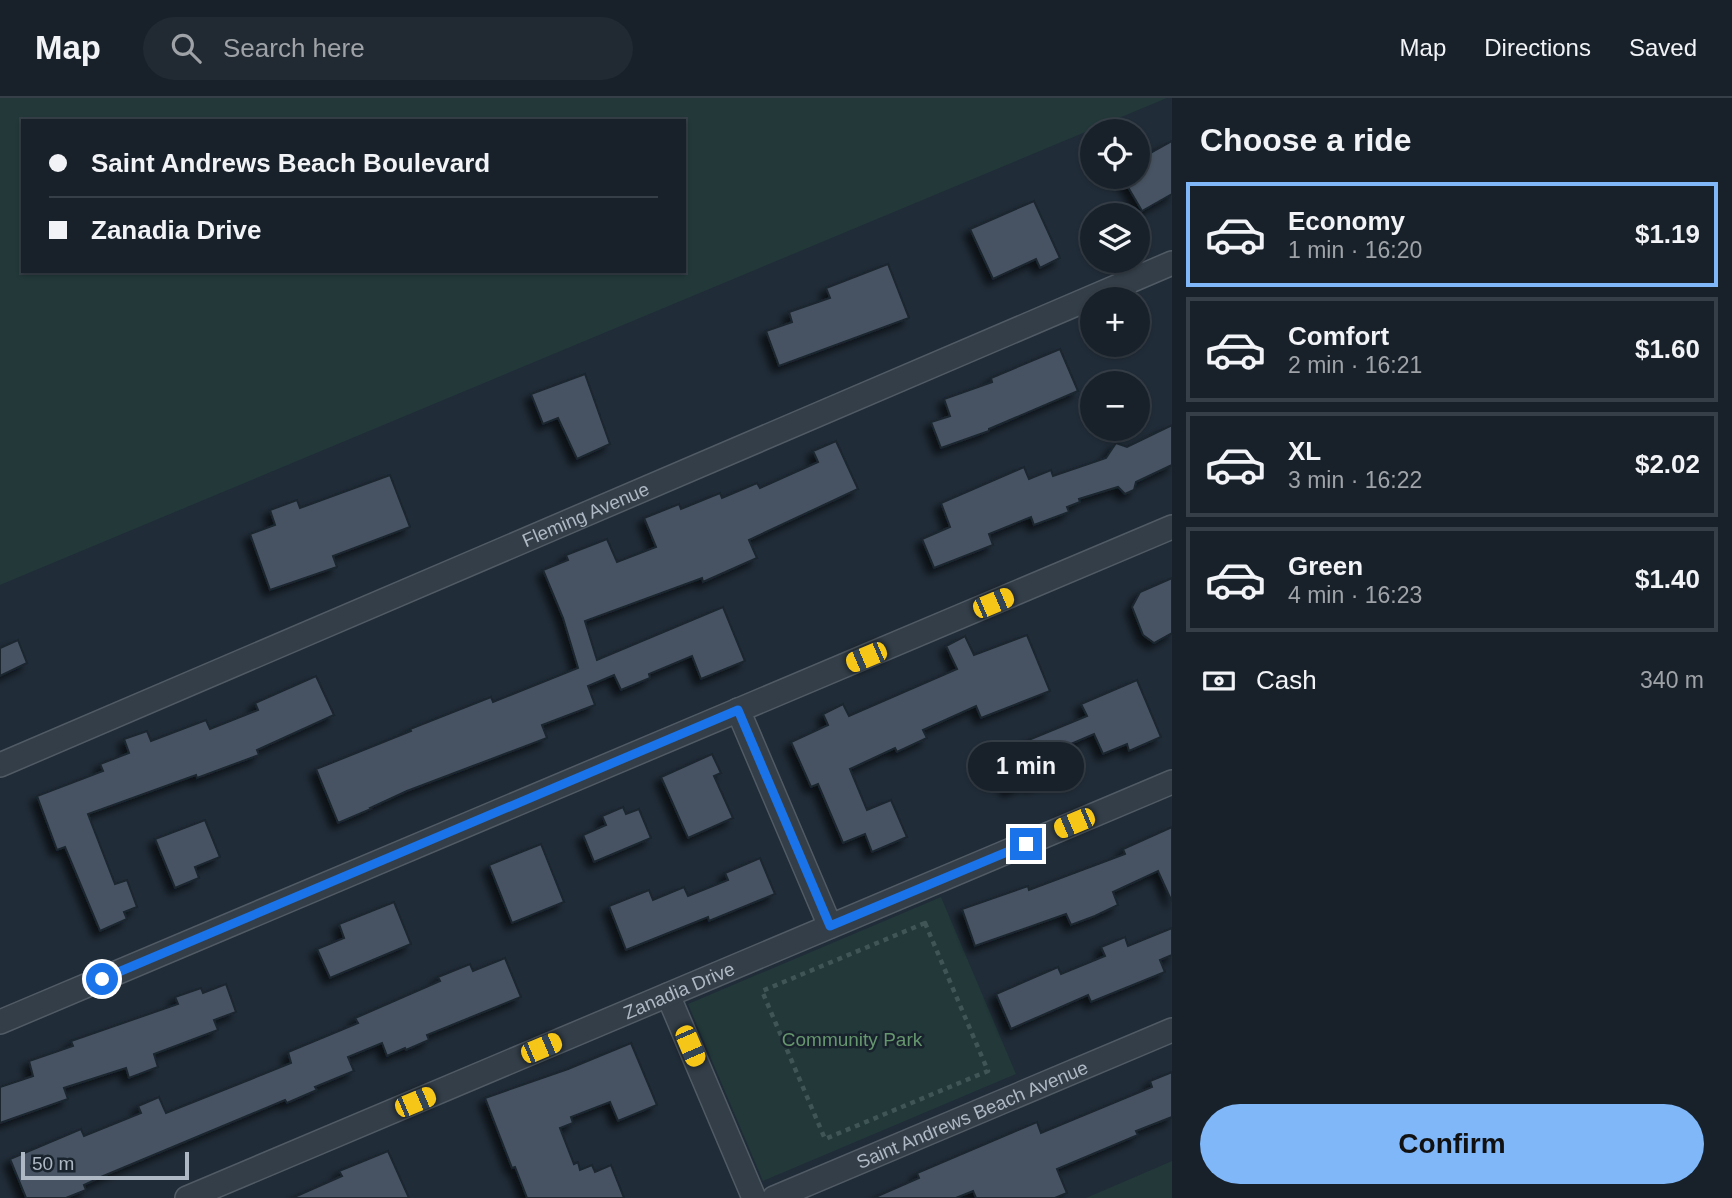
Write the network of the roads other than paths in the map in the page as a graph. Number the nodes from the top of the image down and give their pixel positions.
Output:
1 (1172, 263) edge
2 (1172, 527) edge
3 (738, 710) junction
4 (0, 765) edge
5 (1172, 782) edge
6 (830, 926) junction
7 (668, 995) junction
8 (0, 1022) edge
9 (1172, 1030) edge
10 (187, 1198) edge
11 (754, 1198) edge
12 (774, 1198) edge

1 - 4 street, Fleming Avenue
2 - 3 street
3 - 6 street
3 - 8 street
5 - 6 street, Zanadia Drive
6 - 7 street, Zanadia Drive
7 - 10 street, Zanadia Drive
7 - 11 street
9 - 12 street, Saint Andrews Beach Avenue

